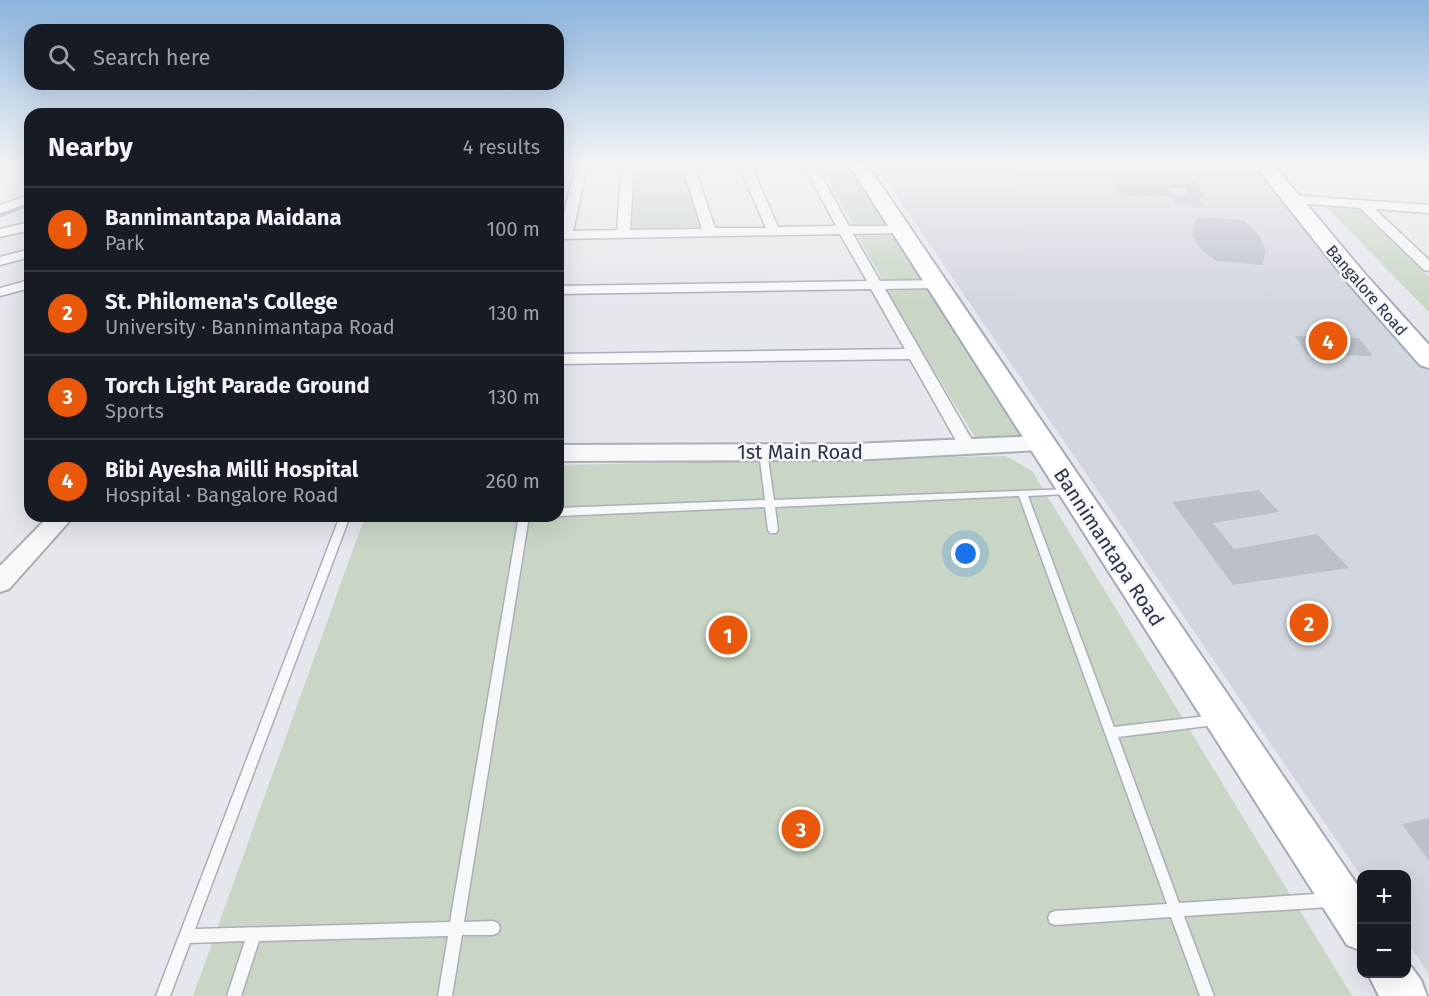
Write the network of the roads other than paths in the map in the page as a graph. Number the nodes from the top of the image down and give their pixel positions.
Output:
1 (569, 209) edge
2 (625, 209) edge
3 (702, 209) edge
4 (764, 209) edge
5 (833, 209) edge
6 (888, 209) edge
7 (1307, 209) edge
8 (1309, 209) edge
9 (1369, 209) edge
10 (1411, 209) edge
11 (1427, 211) edge
12 (24, 227) edge
13 (564, 228) edge
14 (901, 230) junction
15 (844, 231) junction
16 (774, 232) junction
17 (0, 233) edge
18 (710, 233) junction
19 (623, 234) junction
20 (564, 235) edge
21 (24, 255) edge
22 (0, 261) edge
23 (1429, 267) edge
24 (937, 284) junction
25 (876, 285) junction
26 (24, 286) edge
27 (564, 290) edge
28 (0, 292) edge
29 (1429, 335) edge
30 (915, 354) junction
31 (564, 359) edge
32 (1429, 360) edge
33 (1041, 443) junction
34 (968, 447) junction
35 (763, 452) junction
36 (564, 453) edge
37 (1073, 491) junction
38 (1022, 493) junction
39 (770, 503) junction
40 (564, 512) edge
41 (57, 522) edge
42 (343, 522) edge
43 (524, 522) edge
44 (773, 530) dead end
45 (0, 582) edge
46 (1223, 719) junction
47 (1110, 733) junction
48 (1341, 899) junction
49 (1176, 911) junction
50 (1055, 918) dead end
51 (1358, 924) edge
52 (493, 928) dead end
53 (456, 929) junction
54 (254, 934) junction
55 (186, 936) junction
56 (1393, 978) edge
57 (163, 996) edge
58 (234, 996) edge
59 (445, 996) edge
60 (1207, 996) edge
61 (1405, 996) edge

1 - 13 street
2 - 19 street
3 - 18 street
4 - 16 street
5 - 15 street
6 - 14 main road, Bannimantapa Road
7 - 32 main road, Bangalore Road
8 - 29 main road, Bangalore Road
9 - 23 street
10 - 11 street
12 - 17 street
14 - 15 street
14 - 24 main road, Bannimantapa Road
15 - 16 street
15 - 25 street
16 - 18 street
18 - 19 street
19 - 20 street
21 - 22 street
24 - 25 street
24 - 33 main road, Bannimantapa Road
25 - 27 street
25 - 30 street
26 - 28 street
30 - 31 street
30 - 34 street
33 - 34 street, 1st Main Road
33 - 37 main road, Bannimantapa Road
34 - 35 street, 1st Main Road
35 - 36 street, 1st Main Road
35 - 39 lane
37 - 38 lane
37 - 46 main road, Bannimantapa Road
38 - 39 lane
38 - 47 lane
39 - 40 lane
39 - 44 lane
41 - 45 street
42 - 55 lane
43 - 53 lane
46 - 47 lane
46 - 48 main road, Bannimantapa Road
47 - 49 lane
48 - 49 lane
48 - 51 main road, Bannimantapa Road
49 - 50 lane
49 - 60 lane
52 - 53 lane
53 - 54 lane
53 - 59 lane
54 - 55 lane
54 - 58 lane
55 - 57 lane
56 - 61 main road

